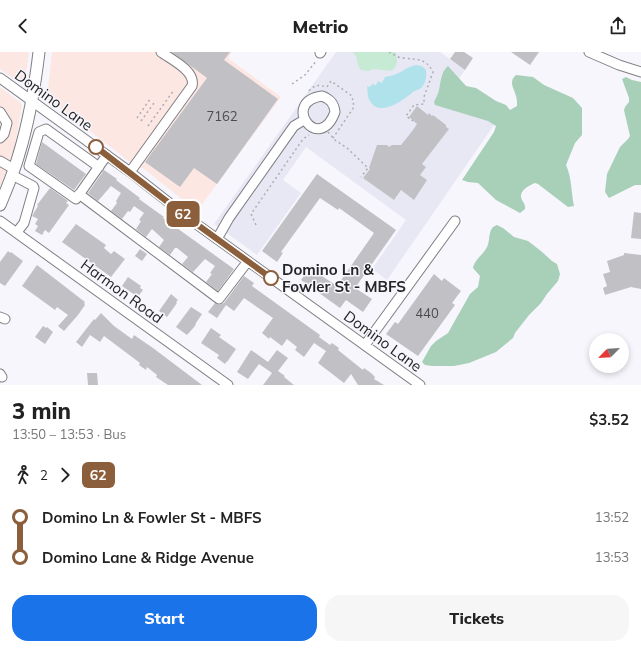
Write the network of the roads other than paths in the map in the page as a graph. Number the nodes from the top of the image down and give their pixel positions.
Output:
1 (39, 52) edge
2 (161, 52) edge
3 (588, 52) edge
4 (641, 72) edge
5 (0, 78) edge
6 (32, 101) junction
7 (0, 112) edge
8 (304, 120) dead end
9 (64, 124) junction
10 (55, 135) junction
11 (0, 138) edge
12 (107, 155) junction
13 (0, 161) edge
14 (99, 167) junction
15 (13, 172) junction
16 (130, 172) junction
17 (79, 194) junction
18 (0, 206) edge
19 (0, 221) edge
20 (455, 221) dead end
21 (17, 232) junction
22 (217, 239) junction
23 (248, 261) junction
24 (365, 346) junction
25 (228, 385) edge
26 (420, 385) edge

1 - 6 main road
2 - 16 street
3 - 4 street
5 - 6 street, Domino Lane
6 - 9 street, Domino Lane
6 - 15 main road
7 - 11 street
8 - 22 street
9 - 10 street
9 - 12 street, Domino Lane
10 - 14 street
10 - 17 street
12 - 14 street
12 - 16 street, Domino Lane
13 - 15 street
14 - 17 street
15 - 18 main road
15 - 21 street
16 - 22 street, Domino Lane
17 - 23 street
19 - 21 street, Harmon Road
20 - 24 street
21 - 25 street, Harmon Road
22 - 23 street, Domino Lane
23 - 24 street, Domino Lane
24 - 26 street, Domino Lane

